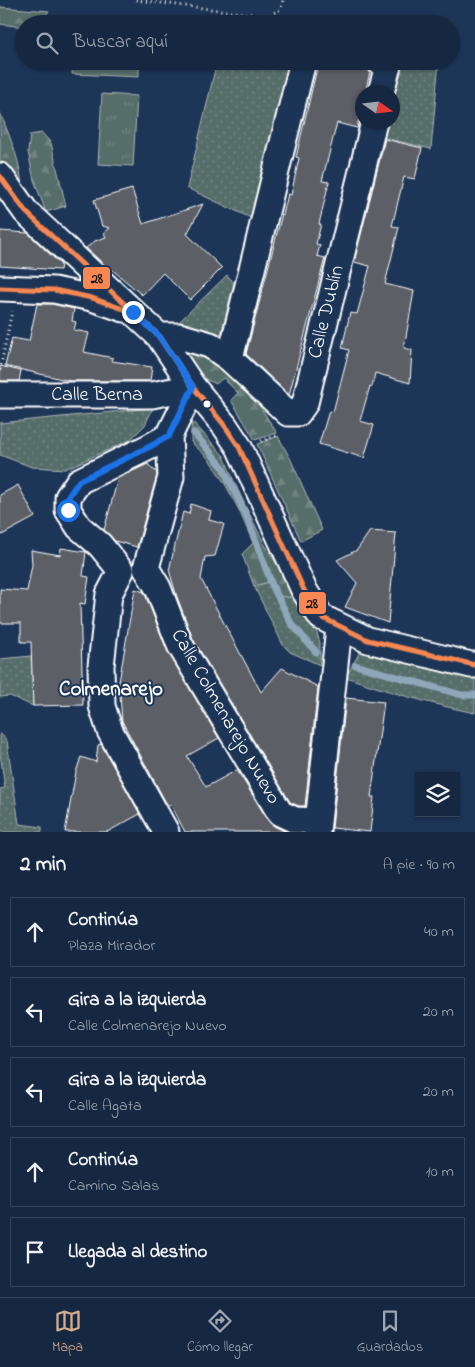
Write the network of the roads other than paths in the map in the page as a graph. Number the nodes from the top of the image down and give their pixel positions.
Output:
1 (301, 70) edge
2 (387, 70) edge
3 (383, 85) edge
4 (372, 130) edge
5 (0, 176) edge
6 (71, 253) junction
7 (8, 288) edge
8 (54, 290) junction
9 (133, 312) junction
10 (159, 336) junction
11 (230, 359) junction
12 (193, 387) junction
13 (0, 395) edge
14 (169, 436) junction
15 (146, 568) junction
16 (121, 572) junction
17 (339, 627) junction
18 (475, 665) edge
19 (318, 827) edge
20 (166, 832) edge

1 - 11 street
2 - 3 street
4 - 11 street, Calle Dublín
5 - 6 street
6 - 8 street
6 - 9 street
7 - 8 street
8 - 9 street
9 - 10 street
10 - 11 street, Calle Dublín
10 - 12 street
12 - 13 street, Calle Berna
12 - 14 street
12 - 17 street
14 - 15 street
14 - 16 street
15 - 16 street
15 - 19 street, Calle Colmenarejo Nuevo
16 - 20 street
17 - 18 street
17 - 19 street

